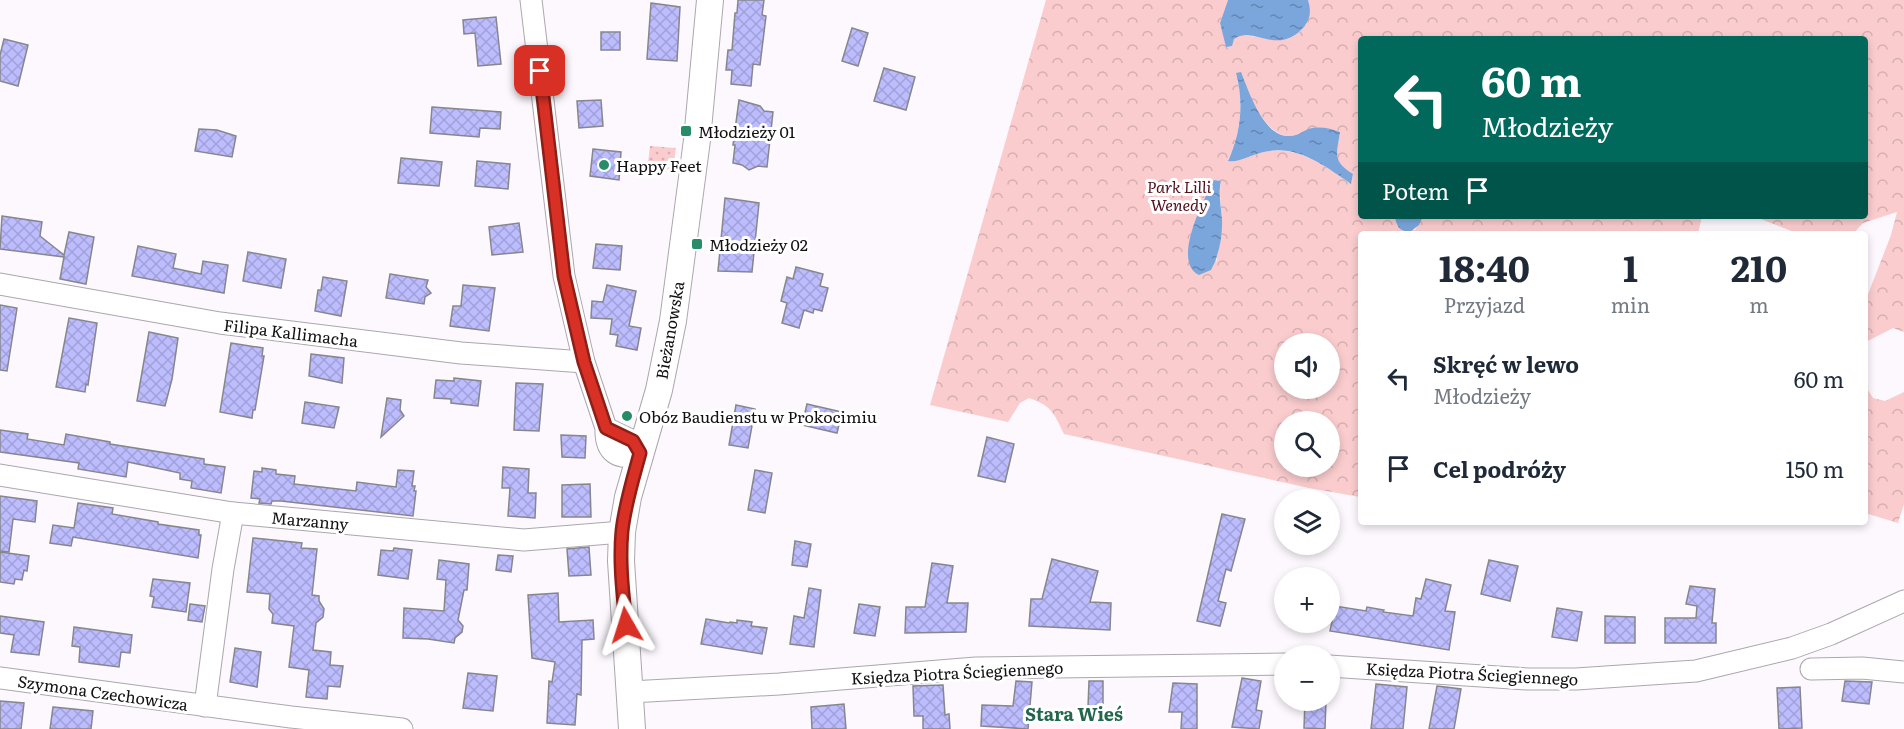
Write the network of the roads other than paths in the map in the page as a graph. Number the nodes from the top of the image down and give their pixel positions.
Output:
1 (531, 0) edge
2 (710, 0) edge
3 (0, 284) edge
4 (584, 362) junction
5 (640, 453) junction
6 (0, 474) edge
7 (233, 513) junction
8 (622, 532) junction
9 (1904, 601) edge
10 (1274, 664) edge
11 (1340, 667) edge
12 (1811, 669) dead end
13 (1904, 672) edge
14 (0, 678) edge
15 (630, 692) junction
16 (205, 706) junction
17 (402, 729) edge
18 (632, 729) edge

1 - 4 street
2 - 5 street, Bieżanowska
3 - 4 street, Filipa Kallimacha
4 - 5 street
5 - 8 street, Bieżanowska
6 - 7 street, Marzanny
7 - 8 street, Marzanny
7 - 16 street, Szymona Czechowicza
8 - 15 street, Bieżanowska
9 - 11 street, Księdza Piotra Ściegiennego
10 - 15 street, Księdza Piotra Ściegiennego
12 - 13 street
14 - 16 street, Szymona Czechowicza
15 - 18 street, Bieżanowska
16 - 17 street, Szymona Czechowicza

